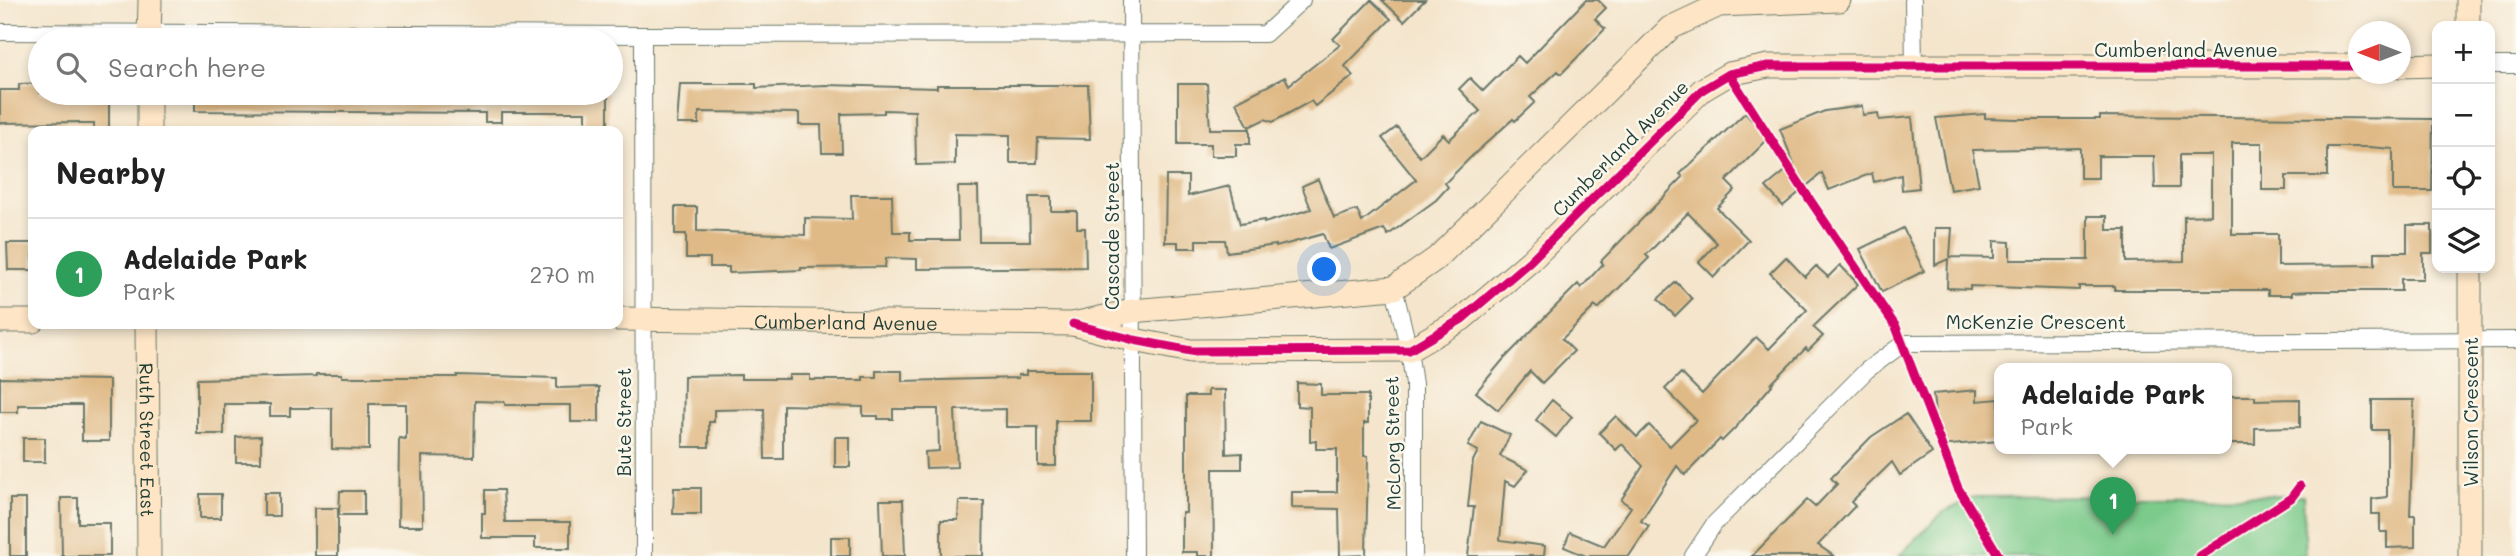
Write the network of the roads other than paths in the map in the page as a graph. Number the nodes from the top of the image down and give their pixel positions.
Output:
1 (150, 0) edge
2 (1132, 0) edge
3 (1302, 0) edge
4 (1839, 0) edge
5 (1913, 0) edge
6 (2468, 0) edge
7 (2468, 21) edge
8 (149, 28) edge
9 (0, 32) edge
10 (28, 33) edge
11 (623, 35) edge
12 (643, 35) junction
13 (1132, 35) junction
14 (2411, 65) edge
15 (2432, 65) edge
16 (2495, 65) edge
17 (2516, 65) edge
18 (2348, 66) edge
19 (1913, 67) junction
20 (149, 105) edge
21 (149, 126) edge
22 (2470, 273) edge
23 (1394, 288) junction
24 (1132, 312) junction
25 (623, 319) edge
26 (644, 319) junction
27 (0, 321) edge
28 (28, 321) edge
29 (1073, 324) junction
30 (147, 329) edge
31 (1133, 340) junction
32 (2470, 340) junction
33 (2516, 340) edge
34 (1409, 350) junction
35 (149, 556) edge
36 (644, 556) edge
37 (1134, 556) edge
38 (1414, 556) edge
39 (1693, 556) edge
40 (2470, 556) edge

1 - 8 street
2 - 13 street, Cascade Street
3 - 13 street
4 - 23 street, Cumberland Avenue
5 - 19 street
6 - 7 street
9 - 10 street
11 - 12 street
12 - 13 street
12 - 26 street, Bute Street
13 - 24 street, Cascade Street
14 - 15 street
16 - 17 street
18 - 19 street, Cumberland Avenue
19 - 34 street, Cumberland Avenue
20 - 21 street
22 - 32 street, Wilson Crescent
23 - 24 street, Cumberland Avenue
23 - 34 street, McLorg Street
24 - 29 street, Cumberland Avenue
24 - 31 street, Cascade Street
25 - 26 street, Cumberland Avenue
26 - 29 street, Cumberland Avenue
26 - 36 street, Bute Street
27 - 28 street
29 - 31 street, Cumberland Avenue
30 - 35 street, Ruth Street East
31 - 34 street, Cumberland Avenue
31 - 37 street, Cascade Street
32 - 33 street, McKenzie Crescent
32 - 39 street, McKenzie Crescent
32 - 40 street, Wilson Crescent
34 - 38 street, McLorg Street

